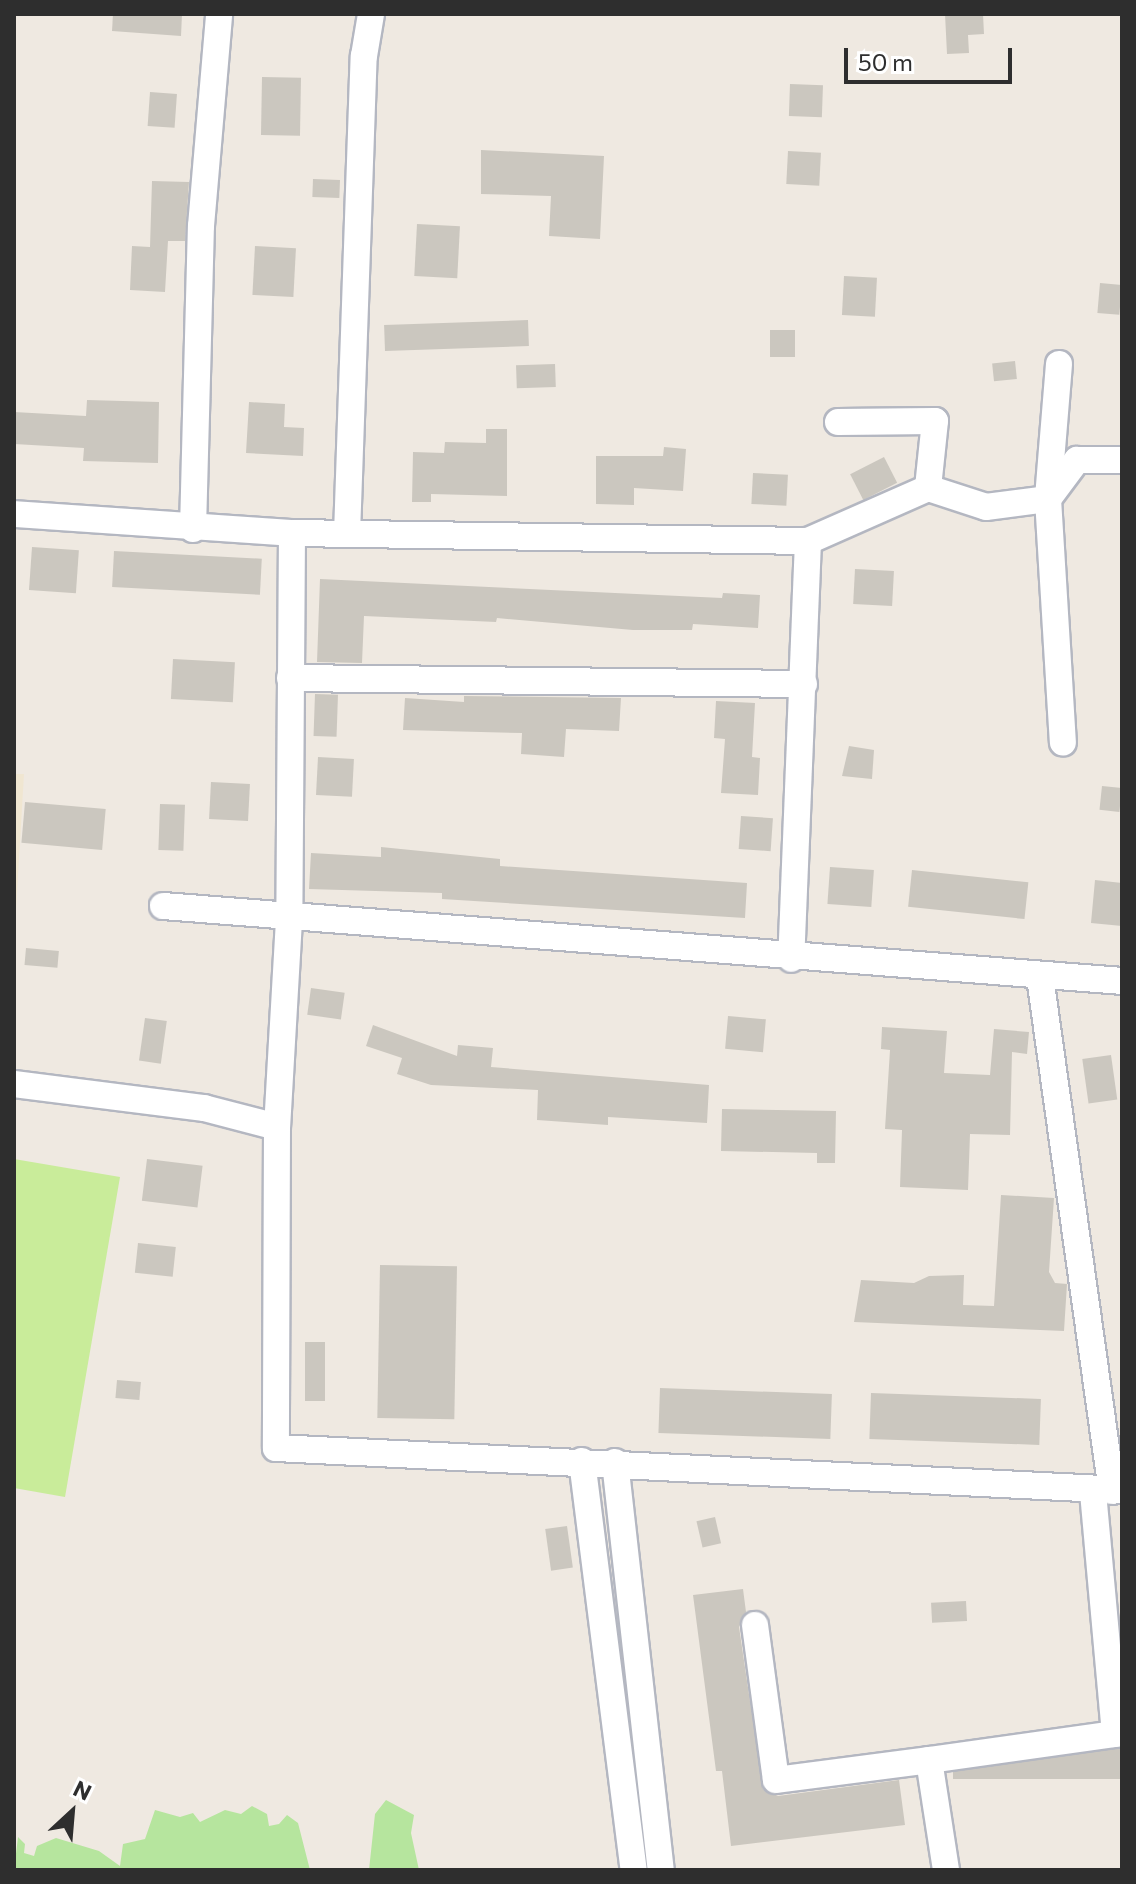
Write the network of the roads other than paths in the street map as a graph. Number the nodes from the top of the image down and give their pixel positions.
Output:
1 (219, 14) edge
2 (371, 14) edge
3 (1059, 364) dead end
4 (838, 422) dead end
5 (1122, 460) edge
6 (928, 488) junction
7 (1048, 499) junction
8 (14, 514) edge
9 (193, 529) junction
10 (292, 533) junction
11 (347, 534) junction
12 (808, 541) junction
13 (290, 678) junction
14 (804, 684) junction
15 (1063, 743) dead end
16 (163, 906) dead end
17 (289, 920) junction
18 (791, 959) junction
19 (1040, 977) junction
20 (1122, 981) edge
21 (14, 1084) edge
22 (277, 1127) junction
23 (582, 1461) junction
24 (615, 1462) junction
25 (1109, 1490) edge
26 (755, 1625) dead end
27 (929, 1760) junction
28 (634, 1870) edge
29 (661, 1870) edge
30 (946, 1870) edge

1 - 9 street
2 - 11 street
3 - 7 street
4 - 6 street
5 - 7 street
6 - 7 street
6 - 12 street
7 - 15 street
8 - 9 street
9 - 10 street
10 - 11 street
10 - 13 street
11 - 12 street
12 - 14 street
13 - 14 street
13 - 17 street
14 - 18 street
16 - 17 street
17 - 18 street
17 - 22 street
18 - 19 street
19 - 20 street
19 - 25 street
21 - 22 street
22 - 23 street
23 - 24 street
23 - 28 street
24 - 25 street
24 - 29 street
25 - 27 street
26 - 27 street
27 - 30 street

